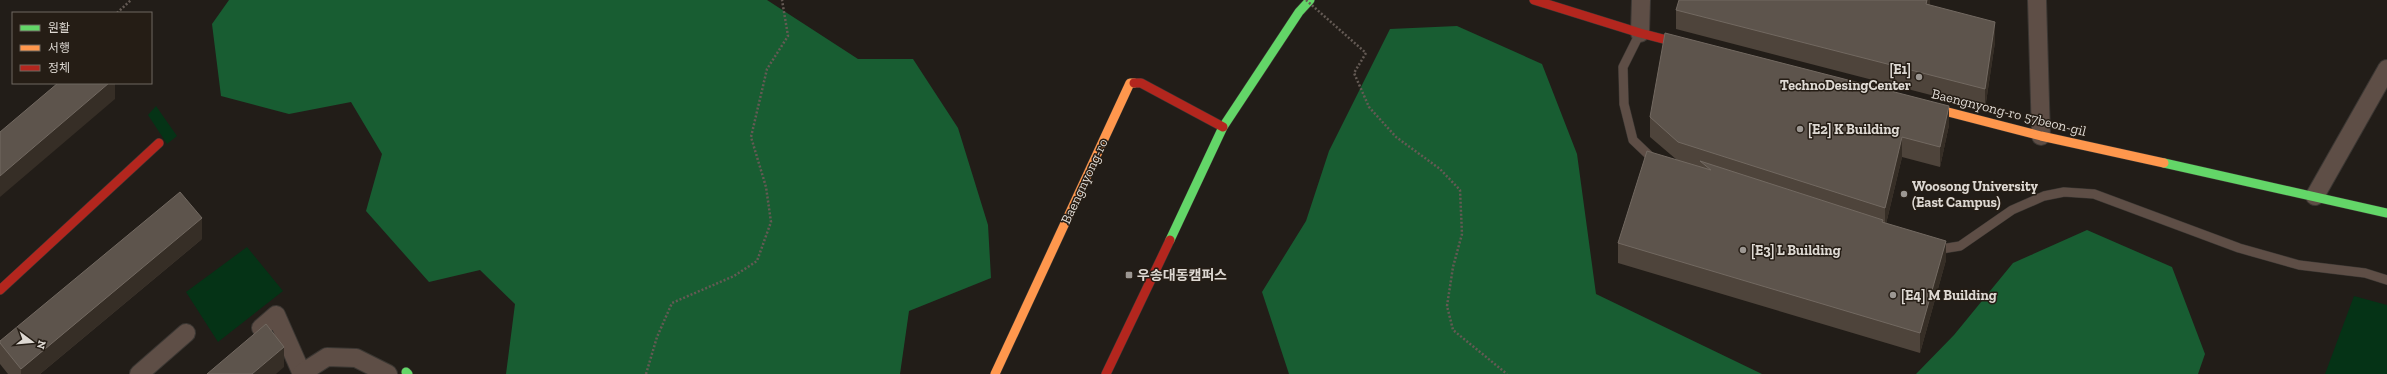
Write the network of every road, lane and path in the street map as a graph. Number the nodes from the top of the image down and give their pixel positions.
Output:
1 (131, 0) edge
2 (782, 0) edge
3 (1306, 0) edge
4 (1310, 0) edge
5 (1534, 0) edge
6 (1641, 0) edge
7 (2037, 0) edge
8 (118, 12) edge
9 (1640, 33) junction
10 (1702, 49) edge
11 (2387, 69) edge
12 (1910, 102) edge
13 (1223, 127) junction
14 (2041, 136) junction
15 (160, 143) dead end
16 (1662, 162) edge
17 (2316, 196) junction
18 (2387, 213) edge
19 (1927, 248) edge
20 (2387, 280) edge
21 (0, 290) edge
22 (261, 328) edge
23 (186, 333) dead end
24 (402, 373) edge
25 (139, 374) edge
26 (302, 374) edge
27 (646, 374) edge
28 (995, 374) edge
29 (1106, 374) edge
30 (1507, 374) edge

1 - 8 path
2 - 27 path
3 - 30 path, bridge
4 - 13 street
5 - 9 street
6 - 9 street
7 - 14 street
9 - 10 street
9 - 16 lane
11 - 17 street
12 - 14 street, Baengnyong-ro 57beon-gil
13 - 28 street, Baengnyong-ro
13 - 29 street
14 - 17 street, Baengnyong-ro 57beon-gil
15 - 21 street
17 - 18 street, Baengnyong-ro 57beon-gil
19 - 20 lane
22 - 26 street
23 - 25 street
24 - 26 street

